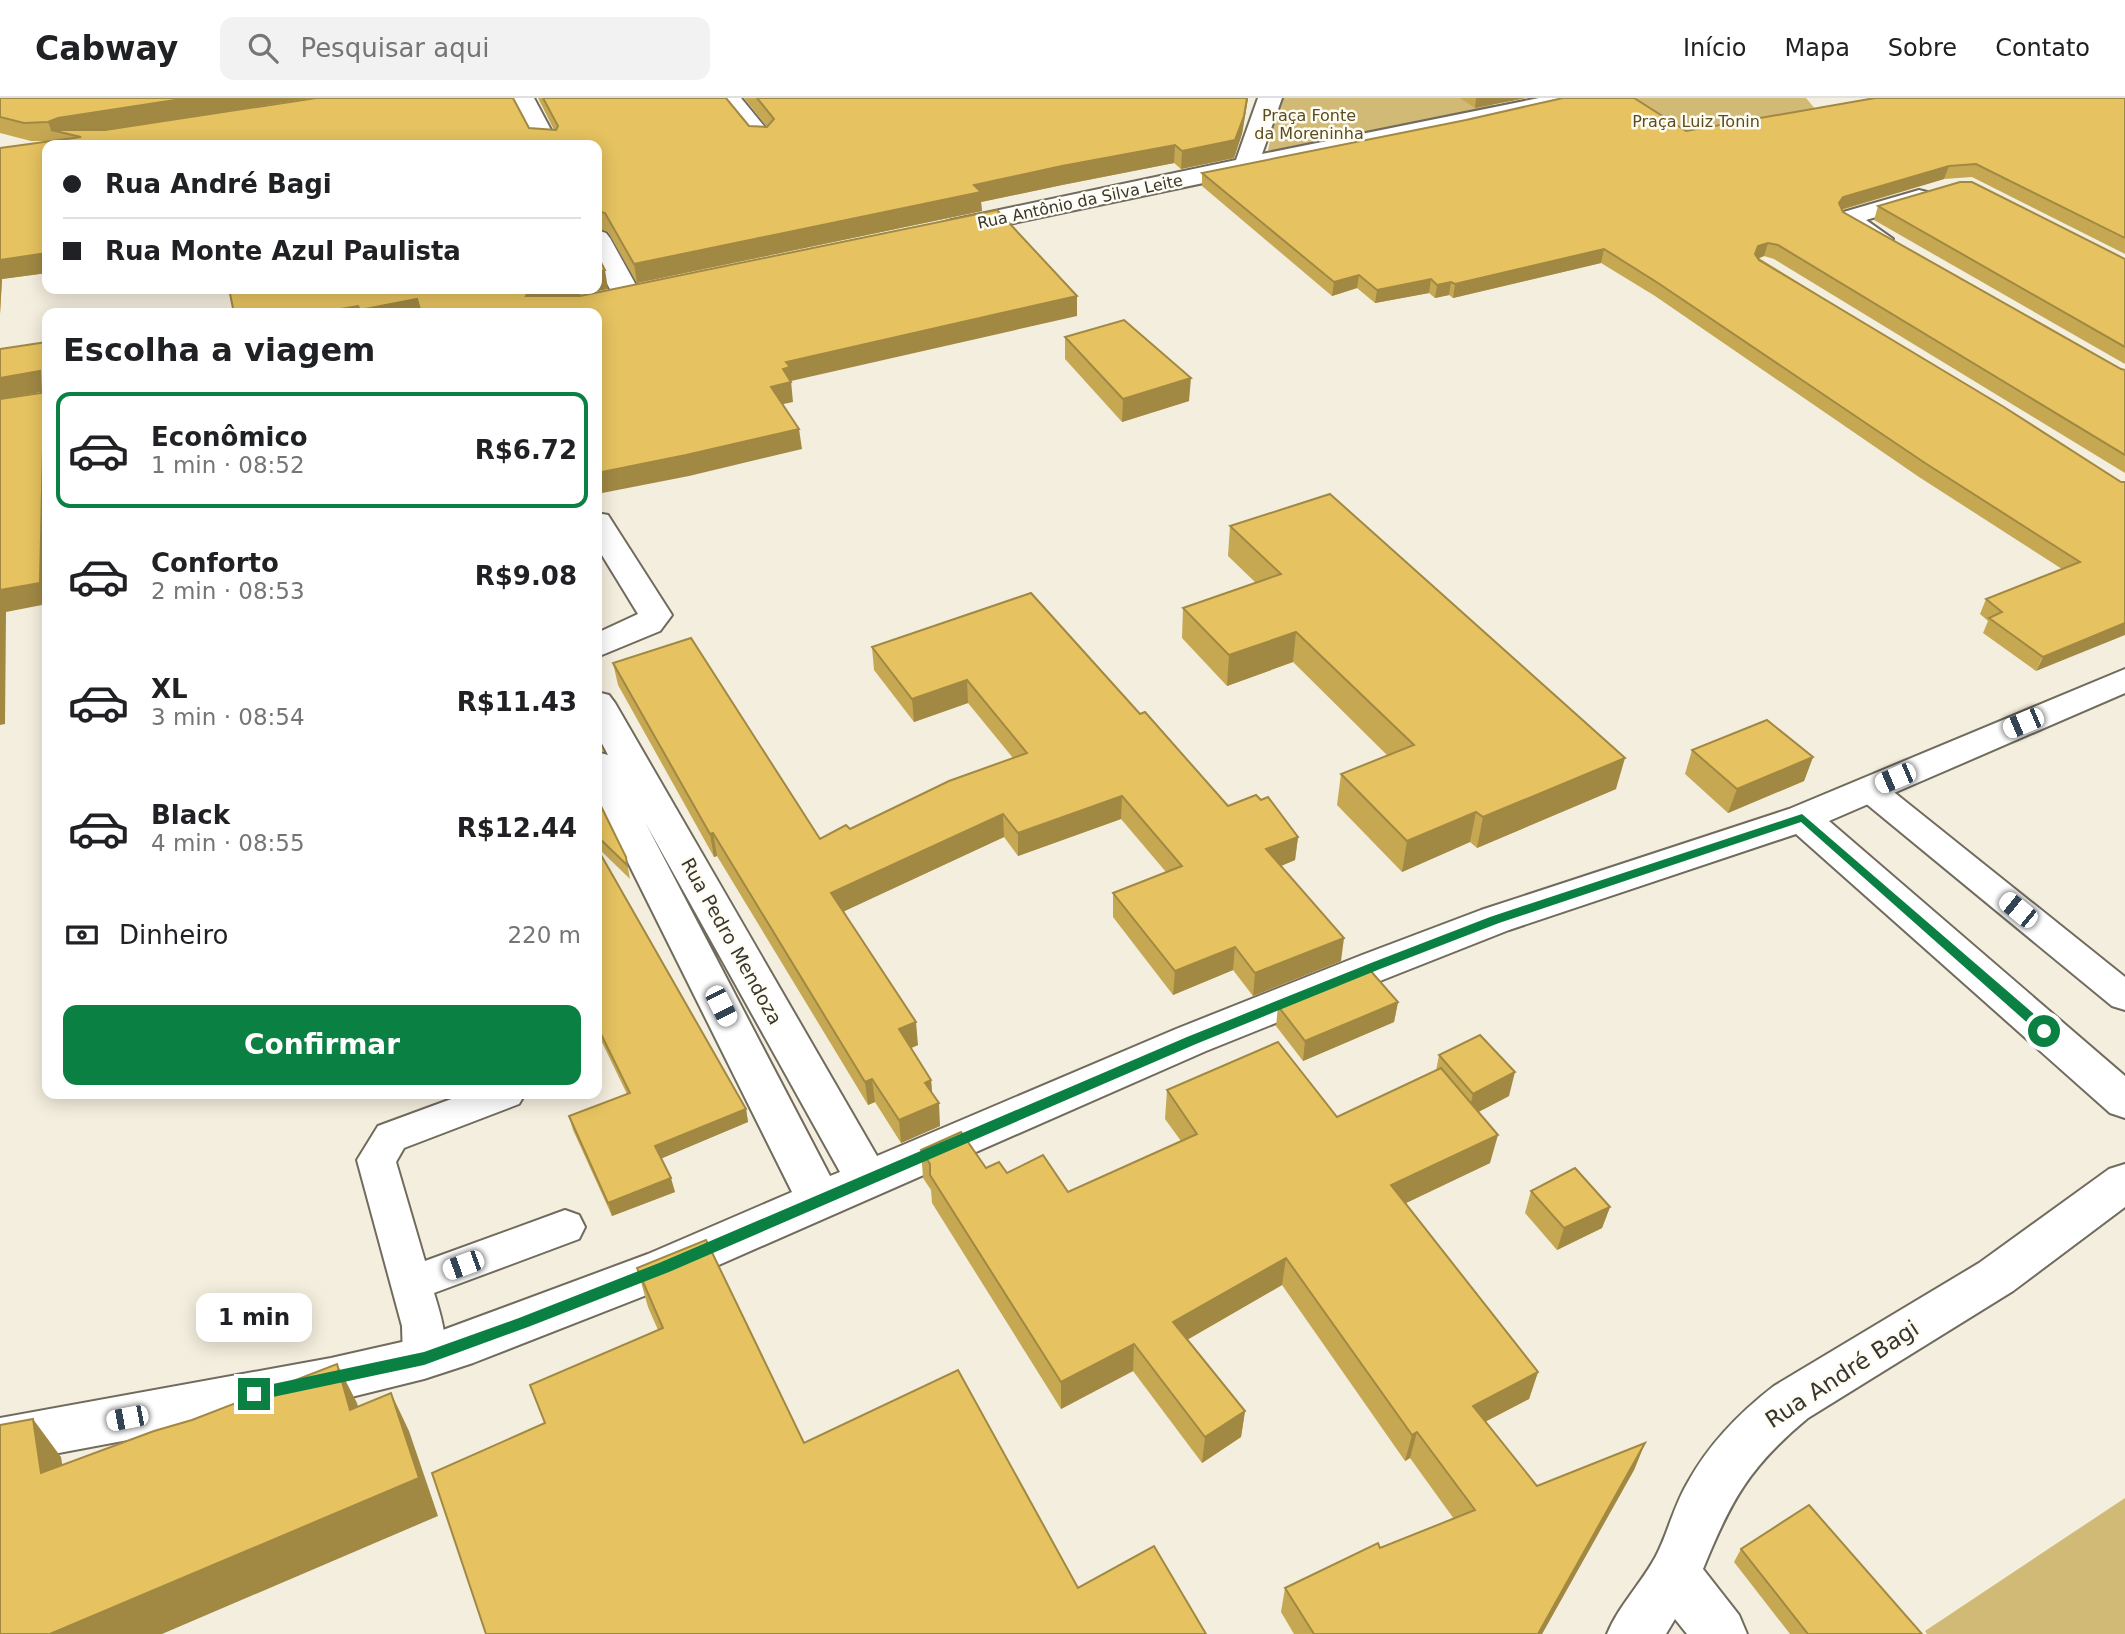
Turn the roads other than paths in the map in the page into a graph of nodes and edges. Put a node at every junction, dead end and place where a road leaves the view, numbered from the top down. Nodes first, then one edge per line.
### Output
1 (522, 98) edge
2 (729, 98) edge
3 (1270, 98) edge
4 (1489, 98) edge
5 (1574, 98) edge
6 (1526, 108) junction
7 (761, 137) edge
8 (544, 140) edge
9 (1246, 166) junction
10 (1941, 191) edge
11 (924, 234) edge
12 (1897, 248) edge
13 (602, 254) edge
14 (655, 290) edge
15 (602, 530) edge
16 (602, 644) edge
17 (2125, 680) edge
18 (602, 712) edge
19 (602, 774) edge
20 (1870, 789) junction
21 (1802, 818) junction
22 (2125, 997) edge
23 (493, 1099) edge
24 (2125, 1101) edge
25 (867, 1180) junction
26 (2125, 1182) edge
27 (820, 1202) junction
28 (565, 1227) dead end
29 (411, 1284) junction
30 (424, 1358) junction
31 (0, 1441) edge
32 (1674, 1575) junction
33 (1634, 1634) edge
34 (1720, 1634) edge

1 - 8 street
2 - 7 street
3 - 9 street
4 - 6 street
5 - 6 street, Rua Antônio da Silva Leite
6 - 9 street, Rua Antônio da Silva Leite
9 - 11 street, Rua Antônio da Silva Leite
10 - 12 lane
13 - 14 street
15 - 16 street
17 - 20 street
18 - 25 street, Rua Pedro Mendoza
19 - 27 street, Rua Pedro Mendoza
20 - 21 street
20 - 22 lane
21 - 24 street
21 - 25 street
23 - 29 lane
25 - 27 street
26 - 32 street, Rua André Bagi
27 - 30 street
28 - 29 lane
29 - 30 lane
30 - 31 street
32 - 33 street, Rua André Bagi
32 - 34 street

